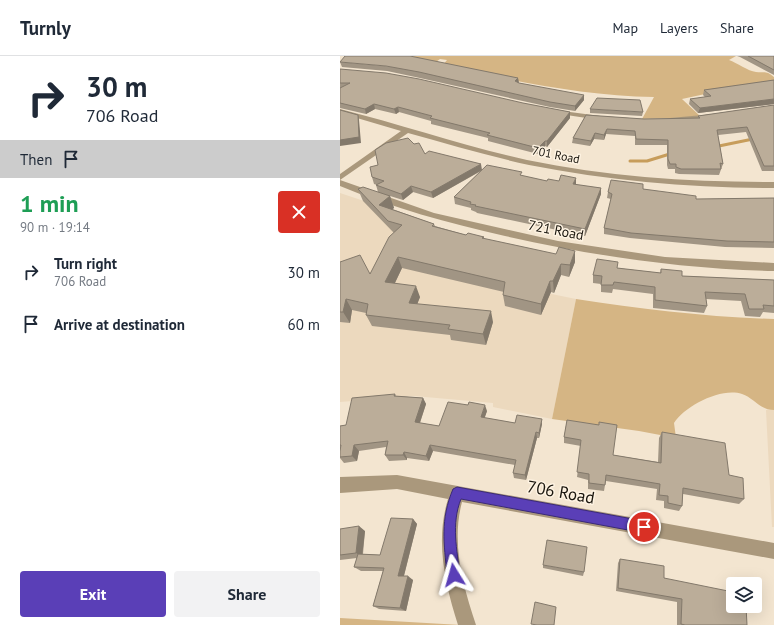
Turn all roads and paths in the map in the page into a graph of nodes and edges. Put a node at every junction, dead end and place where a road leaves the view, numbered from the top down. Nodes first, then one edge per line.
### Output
1 (546, 110) edge
2 (340, 111) edge
3 (722, 115) edge
4 (608, 118) edge
5 (664, 120) edge
6 (407, 130) junction
7 (340, 178) edge
8 (340, 182) edge
9 (774, 185) edge
10 (774, 267) edge
11 (340, 485) edge
12 (457, 493) junction
13 (774, 551) edge
14 (467, 625) edge

1 - 4 street
2 - 6 street, 701 Road
3 - 5 street
6 - 7 street
6 - 9 street, 701 Road
8 - 10 street, 721 Road
11 - 12 street, 706 Road
12 - 13 street, 706 Road
12 - 14 street

